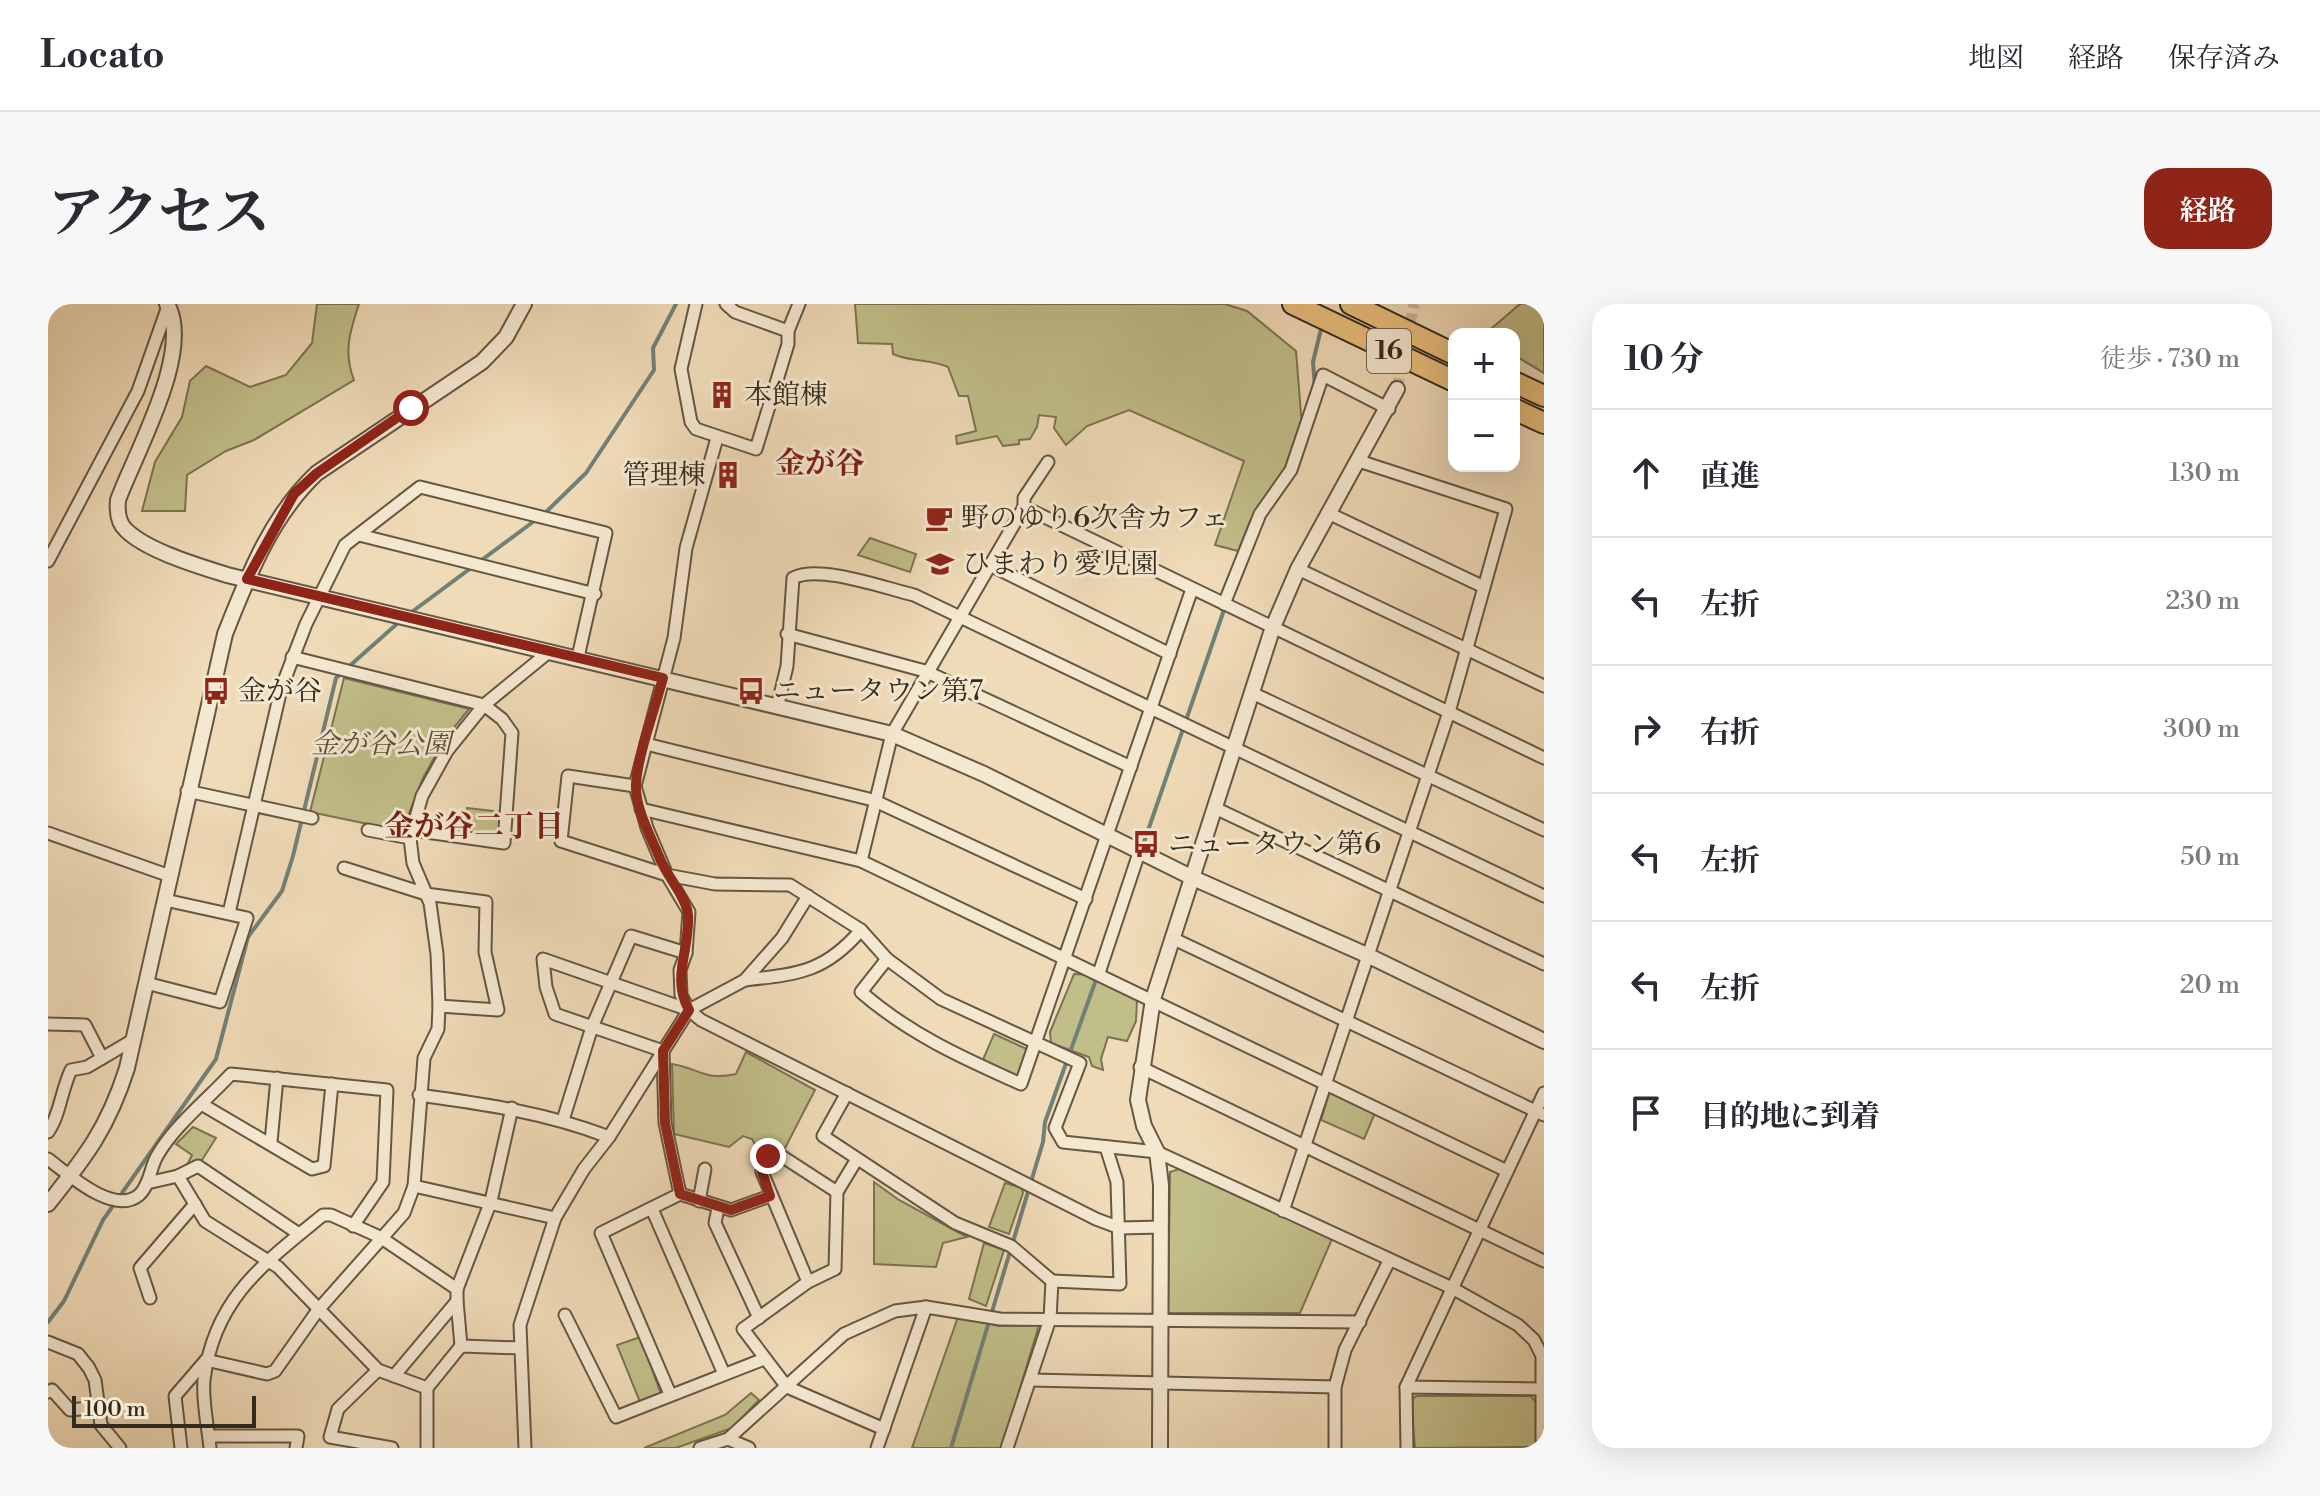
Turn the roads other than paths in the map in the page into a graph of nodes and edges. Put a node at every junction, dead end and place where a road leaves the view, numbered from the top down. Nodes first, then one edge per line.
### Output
1 (524, 304) edge
2 (696, 304) edge
3 (726, 304) edge
4 (799, 304) edge
5 (1286, 304) edge
6 (1293, 304) edge
7 (1351, 304) edge
8 (170, 306) edge
9 (1324, 320) junction
10 (788, 331) junction
11 (1448, 351) edge
12 (1448, 378) edge
13 (1520, 385) edge
14 (1397, 389) tunnel mouth
15 (1544, 396) edge
16 (1389, 409) junction
17 (1520, 412) edge
18 (1544, 423) edge
19 (717, 438) junction
20 (1359, 461) junction
21 (1048, 462) dead end
22 (1024, 507) junction
23 (1328, 513) junction
24 (359, 535) junction
25 (48, 561) edge
26 (990, 565) junction
27 (1298, 569) junction
28 (247, 579) junction
29 (1484, 587) junction
30 (1192, 589) junction
31 (595, 594) junction
32 (318, 597) junction
33 (1224, 604) junction
34 (957, 616) junction
35 (1273, 627) junction
36 (787, 634) junction
37 (1467, 649) junction
38 (550, 651) junction
39 (1170, 654) junction
40 (292, 657) junction
41 (578, 657) junction
42 (925, 671) junction
43 (663, 678) junction
44 (1544, 686) edge
45 (1252, 693) junction
46 (778, 704) junction
47 (484, 705) junction
48 (1151, 709) junction
49 (1449, 712) junction
50 (892, 734) junction
51 (646, 744) junction
52 (1235, 749) junction
53 (1544, 758) edge
54 (1131, 767) junction
55 (1428, 776) junction
56 (635, 786) junction
57 (187, 791) junction
58 (873, 800) junction
59 (254, 805) junction
60 (1215, 808) junction
61 (641, 809) junction
62 (312, 818) dead end
63 (368, 830) dead end
64 (1544, 830) edge
65 (48, 833) edge
66 (1109, 833) junction
67 (1410, 833) junction
68 (411, 834) junction
69 (1140, 850) junction
70 (861, 861) junction
71 (344, 868) dead end
72 (667, 875) junction
73 (170, 876) junction
74 (1193, 878) junction
75 (804, 889) junction
76 (1390, 891) junction
77 (426, 894) junction
78 (1544, 896) edge
79 (1086, 899) junction
80 (165, 900) junction
81 (229, 913) junction
82 (861, 930) junction
83 (1174, 939) junction
84 (686, 953) junction
85 (1369, 956) junction
86 (1067, 957) junction
87 (887, 959) junction
88 (1544, 964) edge
89 (1099, 973) junction
90 (611, 980) junction
91 (745, 980) junction
92 (146, 983) junction
93 (1153, 999) junction
94 (439, 1006) junction
95 (689, 1010) junction
96 (1347, 1022) junction
97 (48, 1024) edge
98 (592, 1027) junction
99 (133, 1040) junction
100 (1544, 1041) edge
101 (1036, 1045) junction
102 (663, 1051) junction
103 (102, 1058) junction
104 (1140, 1067) junction
105 (277, 1078) junction
106 (332, 1084) junction
107 (1326, 1084) junction
108 (847, 1093) junction
109 (1544, 1093) edge
110 (419, 1095) junction
111 (53, 1097) edge
112 (203, 1105) junction
113 (512, 1108) junction
114 (1540, 1113) edge
115 (563, 1120) junction
116 (48, 1132) edge
117 (609, 1137) junction
118 (271, 1142) junction
119 (1305, 1145) junction
120 (1106, 1147) junction
121 (1157, 1152) junction
122 (48, 1159) edge
123 (857, 1159) junction
124 (705, 1169) dead end
125 (1507, 1171) junction
126 (70, 1176) junction
127 (178, 1176) junction
128 (147, 1183) junction
129 (414, 1186) junction
130 (837, 1192) junction
131 (680, 1194) junction
132 (770, 1196) junction
133 (491, 1201) junction
134 (699, 1201) junction
135 (48, 1204) edge
136 (195, 1204) junction
137 (718, 1208) junction
138 (652, 1209) junction
139 (1283, 1211) junction
140 (555, 1218) junction
141 (353, 1226) junction
142 (1161, 1227) junction
143 (1120, 1228) junction
144 (1479, 1229) junction
145 (299, 1234) junction
146 (380, 1237) junction
147 (1543, 1258) edge
148 (267, 1261) junction
149 (1389, 1261) junction
150 (1052, 1281) junction
151 (808, 1282) junction
152 (1452, 1288) junction
153 (457, 1295) junction
154 (150, 1298) dead end
155 (926, 1307) junction
156 (318, 1310) junction
157 (565, 1315) dead end
158 (759, 1318) junction
159 (1050, 1319) junction
160 (1160, 1321) junction
161 (1360, 1322) junction
162 (48, 1342) edge
163 (461, 1346) junction
164 (520, 1348) junction
165 (764, 1359) junction
166 (206, 1360) junction
167 (378, 1370) junction
168 (724, 1374) junction
169 (394, 1376) junction
170 (1031, 1380) junction
171 (1159, 1384) junction
172 (787, 1387) junction
173 (1335, 1387) junction
174 (1406, 1387) junction
175 (427, 1388) junction
176 (1541, 1389) junction
177 (48, 1392) edge
178 (670, 1394) junction
179 (100, 1407) junction
180 (884, 1429) junction
181 (728, 1439) junction
182 (209, 1442) edge
183 (352, 1445) edge
184 (120, 1448) edge
185 (181, 1448) edge
186 (296, 1448) edge
187 (392, 1448) edge
188 (427, 1448) edge
189 (525, 1448) edge
190 (700, 1448) edge
191 (749, 1448) edge
192 (877, 1448) edge
193 (1007, 1448) edge
194 (1160, 1448) edge
195 (1335, 1448) edge
196 (1407, 1448) edge
197 (1542, 1448) edge

1 - 28 street
2 - 19 street
3 - 10 street
4 - 10 street
5 - 9 highway
6 - 9 highway, 16
7 - 11 highway, 16
8 - 25 street
8 - 28 street
9 - 12 highway, 16
10 - 19 street
13 - 15 highway
14 - 16 street
16 - 20 street
16 - 33 street
17 - 18 highway
19 - 43 street
20 - 23 street
20 - 29 street
21 - 22 street
22 - 26 street
22 - 30 street
23 - 27 street
23 - 29 street
24 - 31 street
24 - 31 street
24 - 32 street
26 - 34 street
26 - 39 street
27 - 35 street
27 - 37 street
28 - 32 street
28 - 57 street
29 - 37 street
30 - 33 street
30 - 39 street
31 - 41 street
32 - 38 street
32 - 40 street
33 - 35 street
34 - 36 street
34 - 42 street
34 - 48 street
35 - 45 street
35 - 49 street
36 - 42 street
36 - 46 street
37 - 44 street
37 - 49 street
38 - 41 street
38 - 47 street
39 - 48 street
40 - 47 street
40 - 59 street
41 - 43 street
42 - 50 street
42 - 54 street
43 - 46 street
43 - 51 street
45 - 52 street
45 - 55 street
46 - 50 street
47 - 68 street
47 - 68 street
48 - 52 street
48 - 54 street
49 - 53 street
49 - 55 street
50 - 58 street
50 - 66 street
51 - 56 street
51 - 58 street
52 - 60 street
52 - 67 street
54 - 66 street
55 - 64 street
55 - 67 street
56 - 61 street
56 - 72 street
57 - 59 street
57 - 73 street
58 - 70 street
58 - 79 street
59 - 62 street
59 - 81 street
60 - 74 street
60 - 76 street
61 - 70 street
61 - 72 street
63 - 68 street
65 - 73 street
66 - 69 street
66 - 79 street
67 - 76 street
67 - 78 street
68 - 77 street
69 - 74 street
69 - 89 street
70 - 86 street
71 - 77 street
72 - 75 street
72 - 84 street
73 - 80 street
74 - 83 street
74 - 85 street
75 - 82 street
75 - 91 street
76 - 85 street
76 - 88 street
77 - 94 street
77 - 94 street
79 - 86 street
80 - 81 street
80 - 92 street
81 - 92 street
82 - 87 street
82 - 91 street
83 - 93 street
83 - 96 street
84 - 90 street
84 - 95 street
85 - 96 street
85 - 100 street
86 - 89 street
86 - 101 street
87 - 101 street
87 - 101 street
89 - 93 street
90 - 95 street
90 - 98 street
90 - 98 street
91 - 95 street
92 - 99 street
93 - 104 street
93 - 107 street
94 - 110 street
95 - 102 street
95 - 108 street
96 - 107 street
96 - 114 street
97 - 103 street
98 - 102 street
98 - 115 street
99 - 103 street
99 - 126 street
101 - 120 street
102 - 117 street
102 - 131 street
103 - 111 street
104 - 119 street
104 - 121 street
105 - 106 street
105 - 112 street
105 - 118 street
106 - 118 street
106 - 141 street
107 - 119 street
107 - 125 street
108 - 123 street
108 - 143 street
109 - 114 street
110 - 113 street
110 - 129 street
111 - 116 street
112 - 118 street
112 - 128 street
113 - 115 street
113 - 133 street
114 - 125 street
115 - 117 street
117 - 140 street
119 - 139 street
119 - 144 street
120 - 121 street
120 - 143 street
121 - 139 street
121 - 142 street
122 - 126 street
123 - 130 street
123 - 150 street
124 - 134 street
125 - 144 street
126 - 128 street
126 - 135 street
127 - 128 street
127 - 136 street
127 - 145 street
129 - 133 street
129 - 146 street
130 - 132 street
130 - 151 street
131 - 134 street
131 - 138 street
132 - 137 street
132 - 151 street
133 - 140 street
133 - 153 street
134 - 137 street
136 - 148 street
136 - 154 street
137 - 158 street
138 - 168 street
138 - 178 street
139 - 149 street
140 - 164 street
141 - 145 street
141 - 146 street
142 - 143 street
142 - 160 street
143 - 150 street
144 - 147 street
144 - 152 street
145 - 148 street
146 - 153 street
146 - 156 street
148 - 156 street
148 - 166 street
149 - 152 street
149 - 161 street
150 - 159 street
151 - 158 street
152 - 174 street
152 - 176 street
153 - 163 street
153 - 169 street
155 - 159 street
155 - 172 street
155 - 180 street
156 - 166 street
156 - 167 street
157 - 178 street
158 - 165 street
159 - 160 street
159 - 170 street
160 - 161 street
160 - 171 street
161 - 173 street
162 - 179 street
163 - 164 street
163 - 175 street
164 - 189 street
165 - 168 street
165 - 172 street
166 - 182 street
166 - 185 street
167 - 169 street
167 - 183 street
168 - 178 street
169 - 175 street
170 - 171 street
170 - 193 street
171 - 173 street
171 - 194 street
172 - 180 street
172 - 181 street
173 - 195 street
174 - 176 street
174 - 196 street
175 - 188 street
176 - 197 street
177 - 179 street
179 - 184 street
180 - 192 street
181 - 190 street
181 - 191 street
182 - 186 street
183 - 187 street

